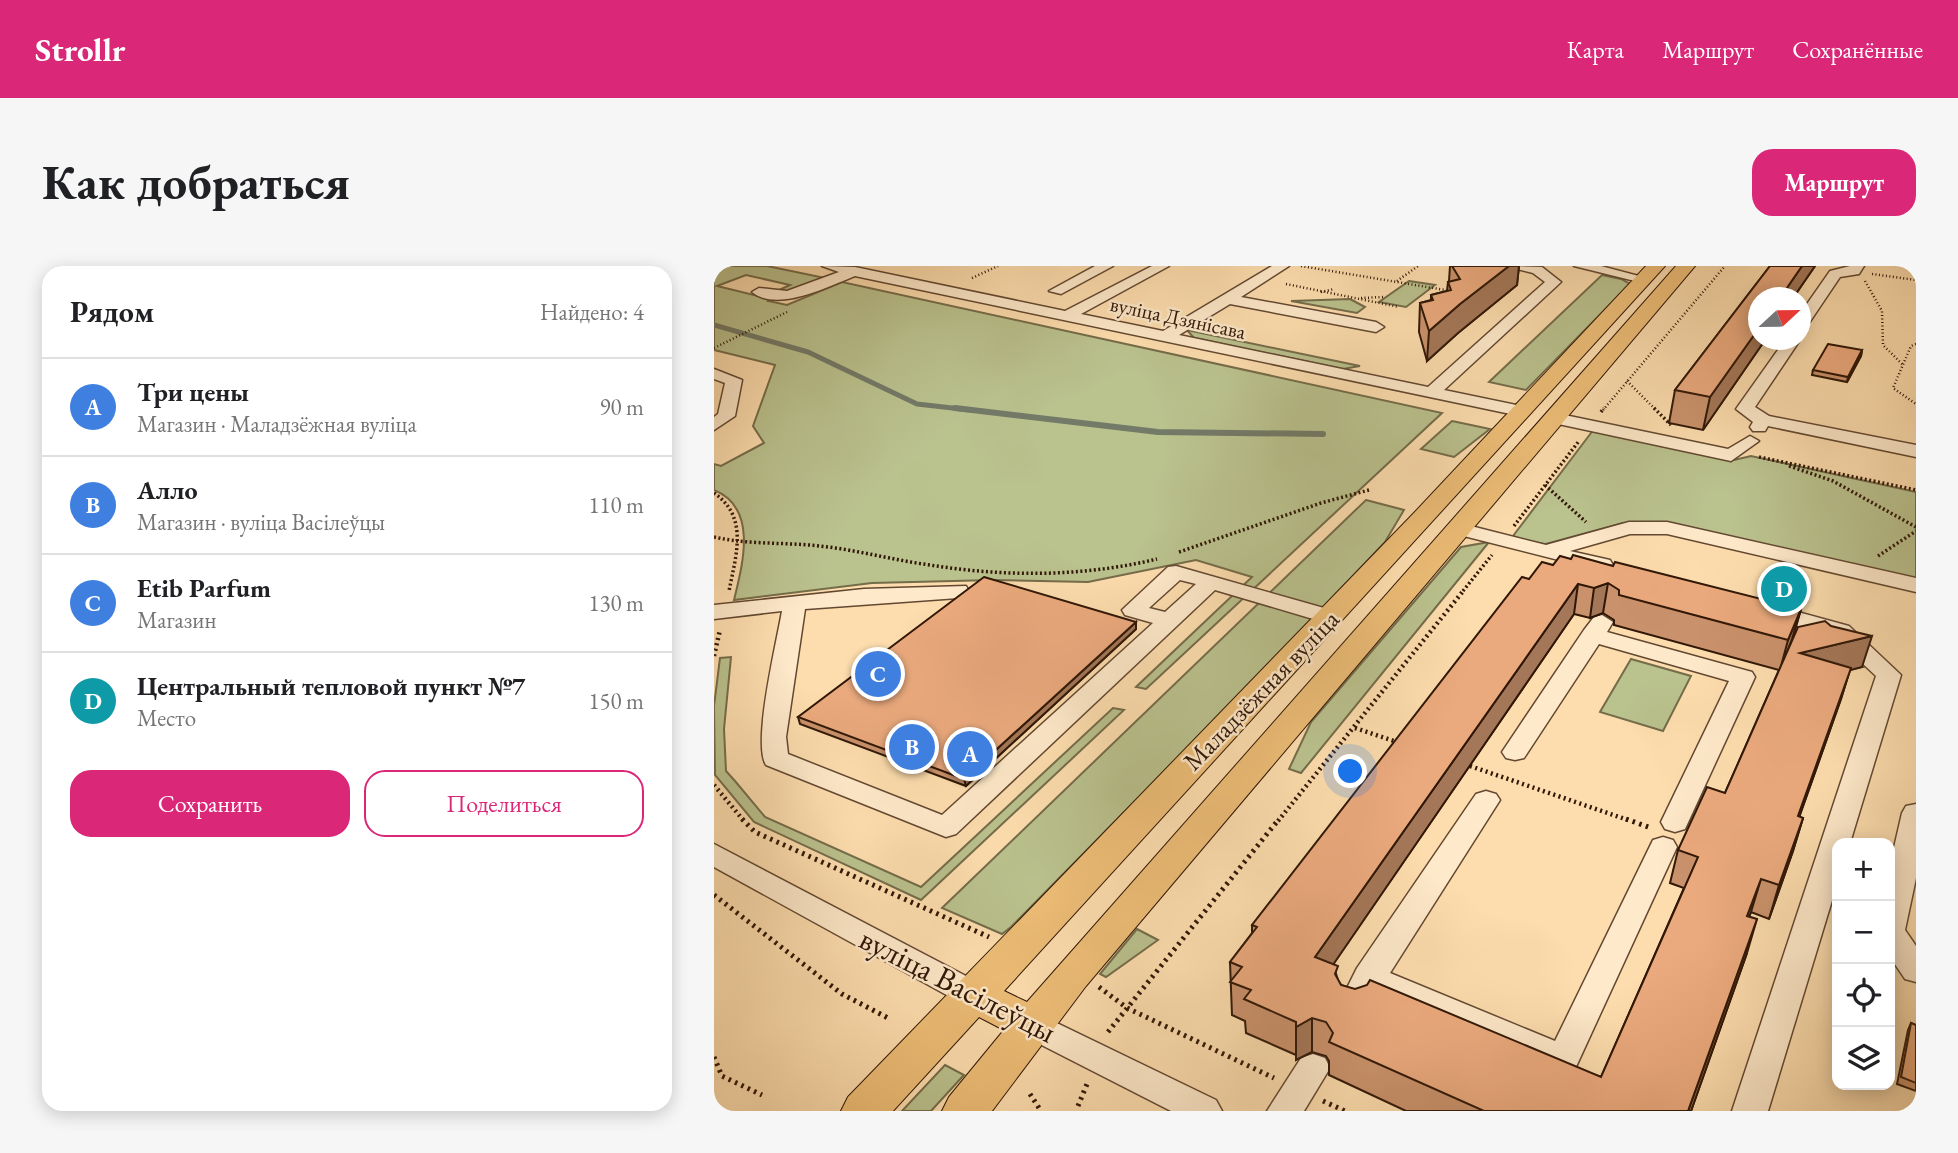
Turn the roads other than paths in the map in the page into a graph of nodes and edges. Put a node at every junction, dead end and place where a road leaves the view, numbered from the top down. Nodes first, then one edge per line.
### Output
1 (829, 266) edge
2 (1106, 266) edge
3 (1162, 266) edge
4 (1282, 266) edge
5 (1512, 266) edge
6 (1581, 266) edge
7 (1686, 266) edge
8 (1855, 268) edge
9 (861, 269) edge
10 (1649, 273) edge
11 (1056, 291) dead end
12 (759, 292) dead end
13 (1228, 299) junction
14 (1811, 311) edge
15 (1067, 316) junction
16 (1376, 327) dead end
17 (1165, 337) junction
18 (1784, 350) edge
19 (714, 374) edge
20 (1431, 393) junction
21 (1520, 411) junction
22 (1555, 418) junction
23 (714, 425) edge
24 (1757, 429) junction
25 (1916, 451) edge
26 (1422, 520) junction
27 (1459, 529) junction
28 (1546, 551) junction
29 (1632, 572) edge
30 (1211, 582) junction
31 (1916, 585) edge
32 (958, 591) dead end
33 (1736, 602) edge
34 (795, 603) junction
35 (719, 612) edge
36 (1330, 617) junction
37 (1169, 621) junction
38 (1515, 752) dead end
39 (1486, 800) dead end
40 (1916, 813) edge
41 (714, 853) edge
42 (1895, 908) edge
43 (1895, 938) edge
44 (1916, 970) edge
45 (1368, 977) junction
46 (974, 995) junction
47 (1353, 1007) edge
48 (1034, 1025) junction
49 (864, 1111) edge
50 (965, 1111) edge
51 (1204, 1111) edge
52 (1750, 1111) edge

1 - 9 street, вуліца Дзянісава
2 - 11 street
3 - 15 street
4 - 13 street
5 - 20 street
6 - 10 street
7 - 22 main road, Маладзёжная вуліца
8 - 14 street
9 - 12 street
9 - 15 street, вуліца Дзянісава
10 - 21 main road, Маладзёжная вуліца
13 - 16 street
13 - 17 street
15 - 17 street, вуліца Дзянісава
17 - 20 street, вуліца Дзянісава
18 - 24 street
19 - 23 street
20 - 21 street, вуліца Дзянісава
21 - 22 main road
21 - 26 main road, Маладзёжная вуліца
22 - 24 street
22 - 27 main road, Маладзёжная вуліца
24 - 25 street
26 - 27 main road
26 - 36 main road, Маладзёжная вуліца
27 - 28 street
27 - 48 main road, Маладзёжная вуліца
28 - 29 street
28 - 31 street
30 - 36 street
30 - 37 street
30 - 37 street
32 - 34 street
33 - 52 street
34 - 35 street
34 - 37 street
36 - 46 main road, Маладзёжная вуліца
38 - 45 street
39 - 45 street
40 - 42 street
41 - 46 street, вуліца Васілеўцы
43 - 44 street
45 - 47 street
46 - 48 main road, вуліца Васілеўцы
46 - 49 main road, Маладзёжная вуліца
48 - 50 main road, Маладзёжная вуліца
48 - 51 street, вуліца Васілеўцы

